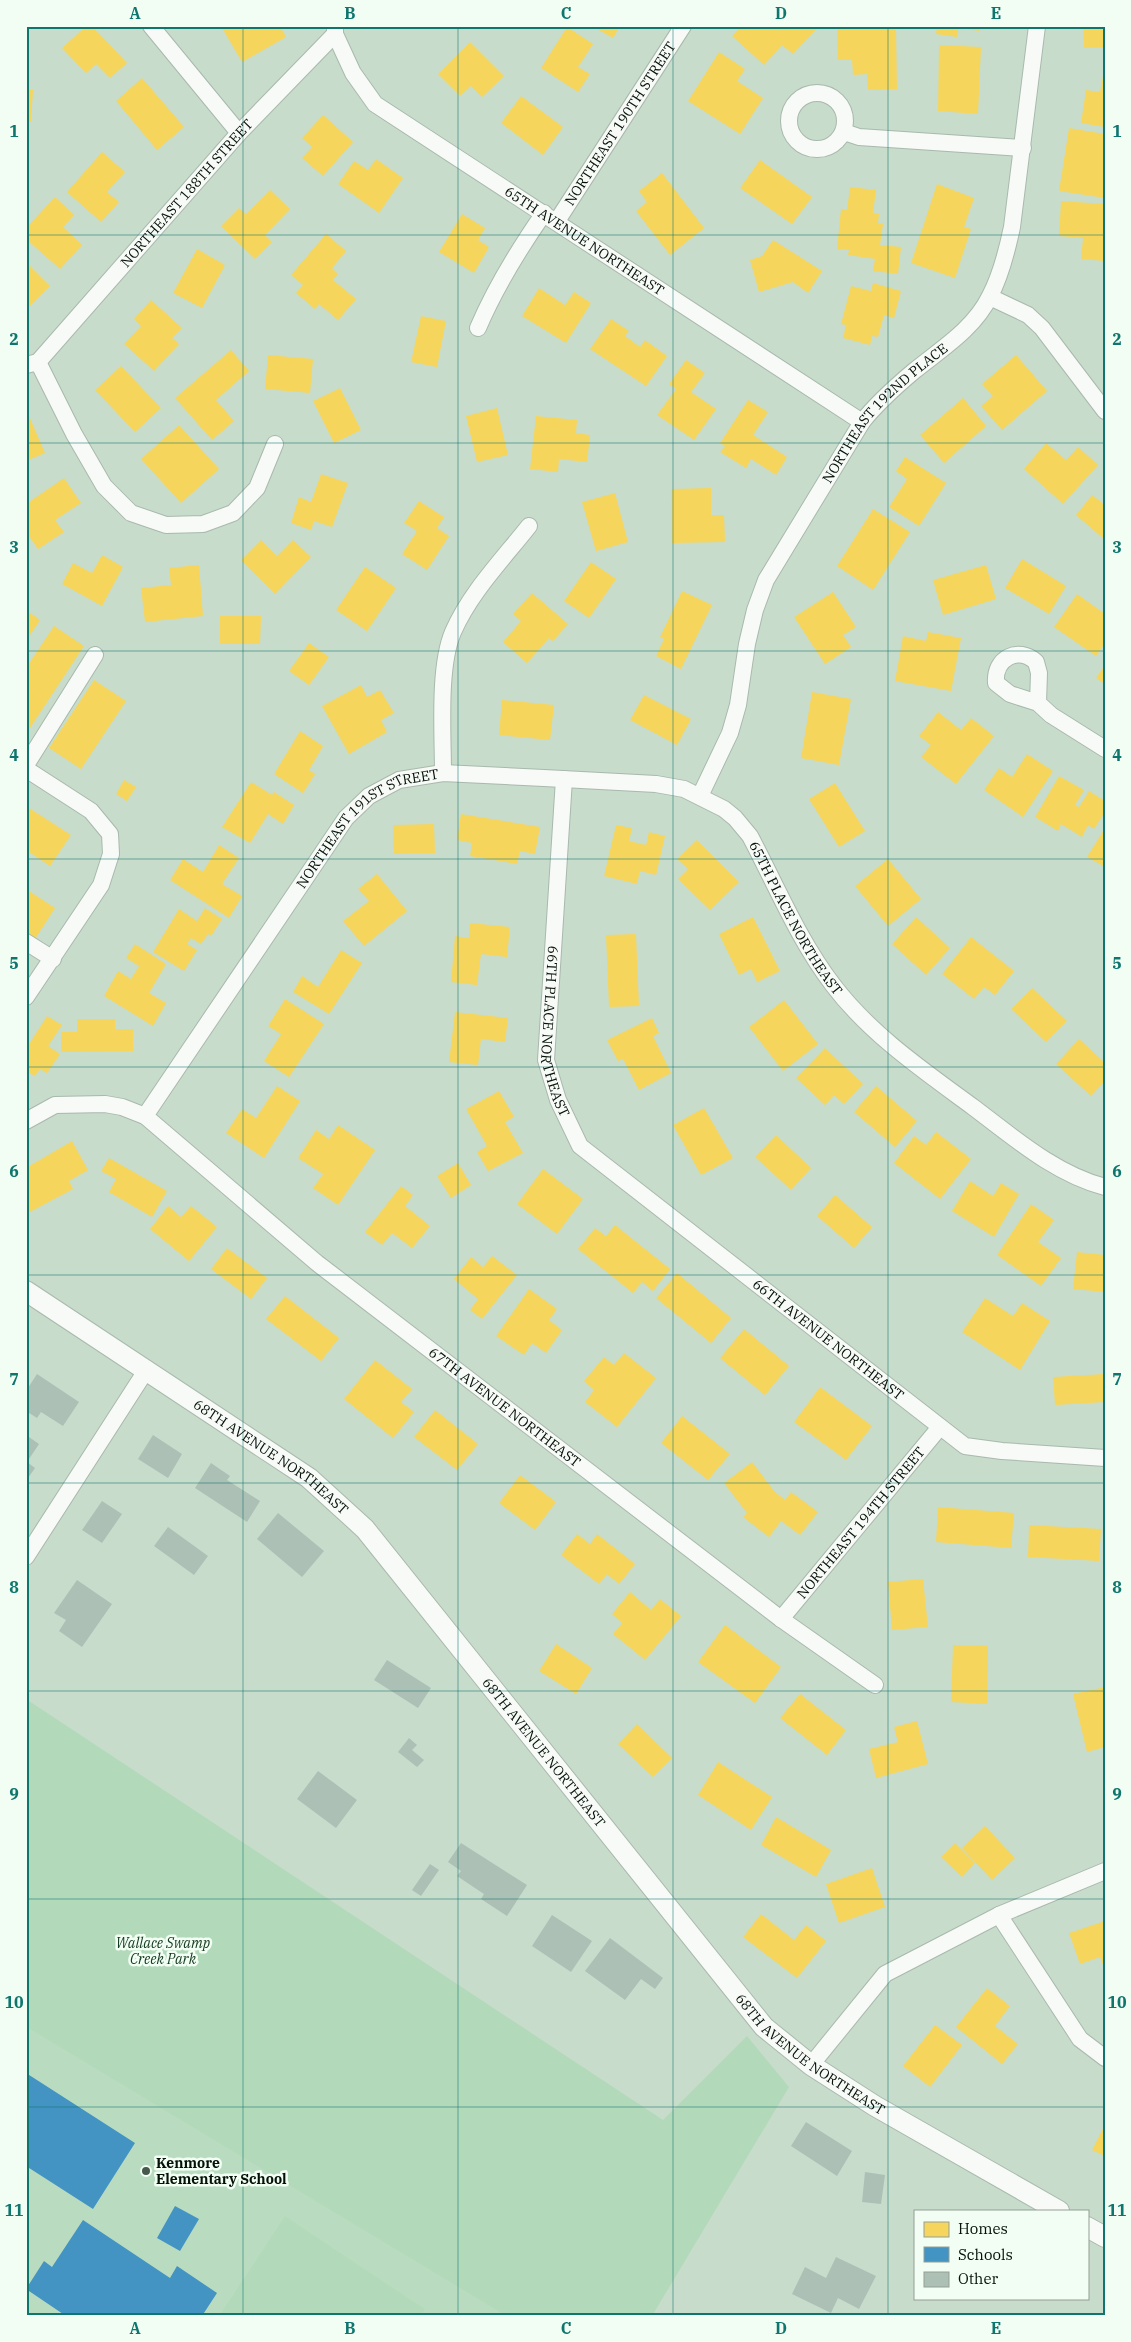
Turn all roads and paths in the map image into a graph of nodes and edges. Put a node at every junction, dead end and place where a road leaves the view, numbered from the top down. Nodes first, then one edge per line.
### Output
1 (152, 26) edge
2 (682, 26) edge
3 (1037, 26) edge
4 (335, 30) edge
5 (844, 132) dead end
6 (239, 134) junction
7 (1022, 148) junction
8 (551, 217) junction
9 (990, 297) junction
10 (478, 328) dead end
11 (32, 364) edge
12 (1105, 412) edge
13 (862, 422) junction
14 (275, 444) dead end
15 (529, 526) dead end
16 (95, 655) dead end
17 (1038, 703) dead end
18 (1105, 749) edge
19 (26, 764) edge
20 (26, 769) edge
21 (443, 773) junction
22 (564, 779) junction
23 (700, 796) junction
24 (26, 942) edge
25 (53, 959) junction
26 (26, 997) edge
27 (145, 1116) junction
28 (26, 1121) edge
29 (580, 1146) joint
30 (1105, 1187) edge
31 (26, 1291) edge
32 (147, 1369) junction
33 (940, 1427) junction
34 (1105, 1458) edge
35 (26, 1557) edge
36 (781, 1620) junction
37 (875, 1685) dead end
38 (1105, 1871) edge
39 (998, 1915) junction
40 (1105, 2058) edge
41 (811, 2065) junction
42 (1057, 2210) edge
43 (1088, 2228) edge
44 (1105, 2236) edge

1 - 6 street
2 - 8 street, NORTHEAST 190TH STREET
3 - 7 street, NORTHEAST 192ND PLACE
4 - 6 street, NORTHEAST 188TH STREET
4 - 8 street, 65TH AVENUE NORTHEAST
5 - 7 street
6 - 11 street, NORTHEAST 188TH STREET
7 - 9 street, NORTHEAST 192ND PLACE
8 - 10 street, NORTHEAST 190TH STREET
8 - 13 street, 65TH AVENUE NORTHEAST
9 - 12 street
9 - 13 street, NORTHEAST 192ND PLACE
11 - 14 street
13 - 23 street, NORTHEAST 192ND PLACE
15 - 21 street, NORTHEAST 191ST STREET
16 - 19 street
17 - 18 street
20 - 25 street
21 - 22 street, 65TH PLACE NORTHEAST
21 - 27 street, NORTHEAST 191ST STREET
22 - 23 street, 65TH PLACE NORTHEAST
22 - 29 street, 66TH PLACE NORTHEAST
23 - 30 street, 65TH PLACE NORTHEAST
24 - 25 street
25 - 26 street
27 - 28 street
27 - 36 street, 67TH AVENUE NORTHEAST
29 - 33 street, 66TH AVENUE NORTHEAST
31 - 32 street, 68TH AVENUE NORTHEAST
32 - 35 street
32 - 41 street, 68TH AVENUE NORTHEAST
33 - 34 street, 66TH AVENUE NORTHEAST
33 - 36 street, NORTHEAST 194TH STREET
36 - 37 street, 67TH AVENUE NORTHEAST
38 - 39 street
39 - 40 street
39 - 41 street
41 - 42 street, 68TH AVENUE NORTHEAST
43 - 44 street

